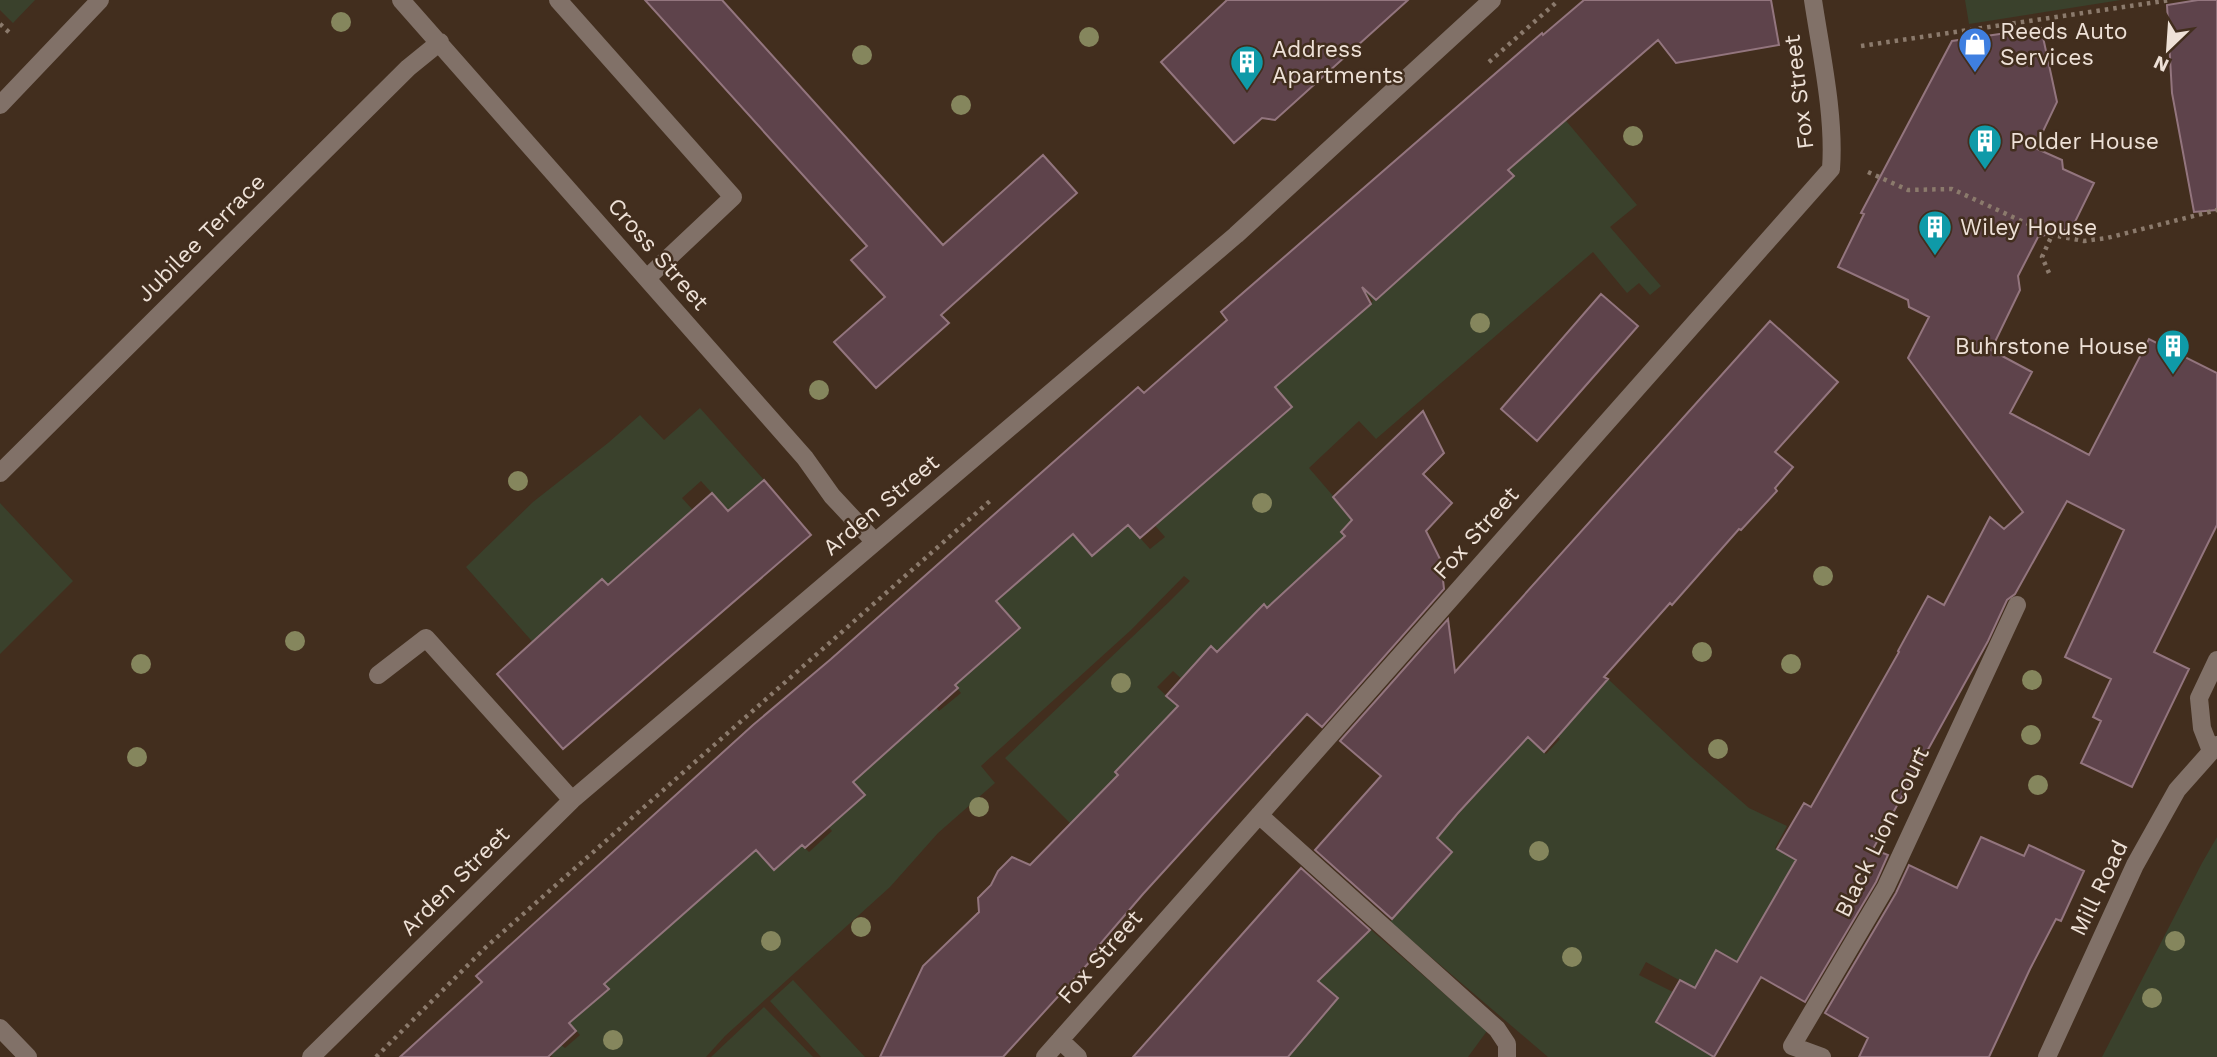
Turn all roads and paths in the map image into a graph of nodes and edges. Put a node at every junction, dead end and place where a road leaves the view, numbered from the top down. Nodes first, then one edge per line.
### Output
1 (100, 0) edge
2 (401, 0) edge
3 (558, 0) edge
4 (1492, 0) edge
5 (1559, 0) edge
6 (1812, 0) edge
7 (2171, 0) edge
8 (2142, 2) edge
9 (440, 42) junction
10 (1857, 46) dead end
11 (1486, 64) dead end
12 (0, 105) edge
13 (1871, 173) dead end
14 (2217, 210) edge
15 (2052, 234) junction
16 (2049, 273) dead end
17 (647, 278) junction
18 (0, 473) edge
19 (996, 495) dead end
20 (875, 542) junction
21 (2017, 605) dead end
22 (2217, 660) edge
23 (378, 675) dead end
24 (2214, 748) edge
25 (572, 800) junction
26 (1259, 815) junction
27 (0, 1028) edge
28 (1060, 1040) junction
29 (28, 1057) edge
30 (311, 1057) edge
31 (376, 1057) edge
32 (1045, 1057) edge
33 (1078, 1057) edge
34 (1507, 1057) edge
35 (1822, 1057) edge
36 (2048, 1057) edge

1 - 12 street
2 - 9 street, Cross Street
3 - 17 street
4 - 20 street, Arden Street
5 - 11 path
6 - 26 street, Fox Street
7 - 8 path
8 - 10 path
9 - 17 street, Cross Street
9 - 18 street, Jubilee Terrace
13 - 15 path
14 - 15 path
15 - 16 path
17 - 20 street, Cross Street
19 - 31 path
20 - 25 street, Arden Street
21 - 35 street, Black Lion Court
22 - 24 street, Mill Road
23 - 25 street
24 - 36 street, Mill Road
25 - 30 street, Arden Street
26 - 28 street, Fox Street
26 - 34 street
27 - 29 street
28 - 32 street, Fox Street
28 - 33 street

